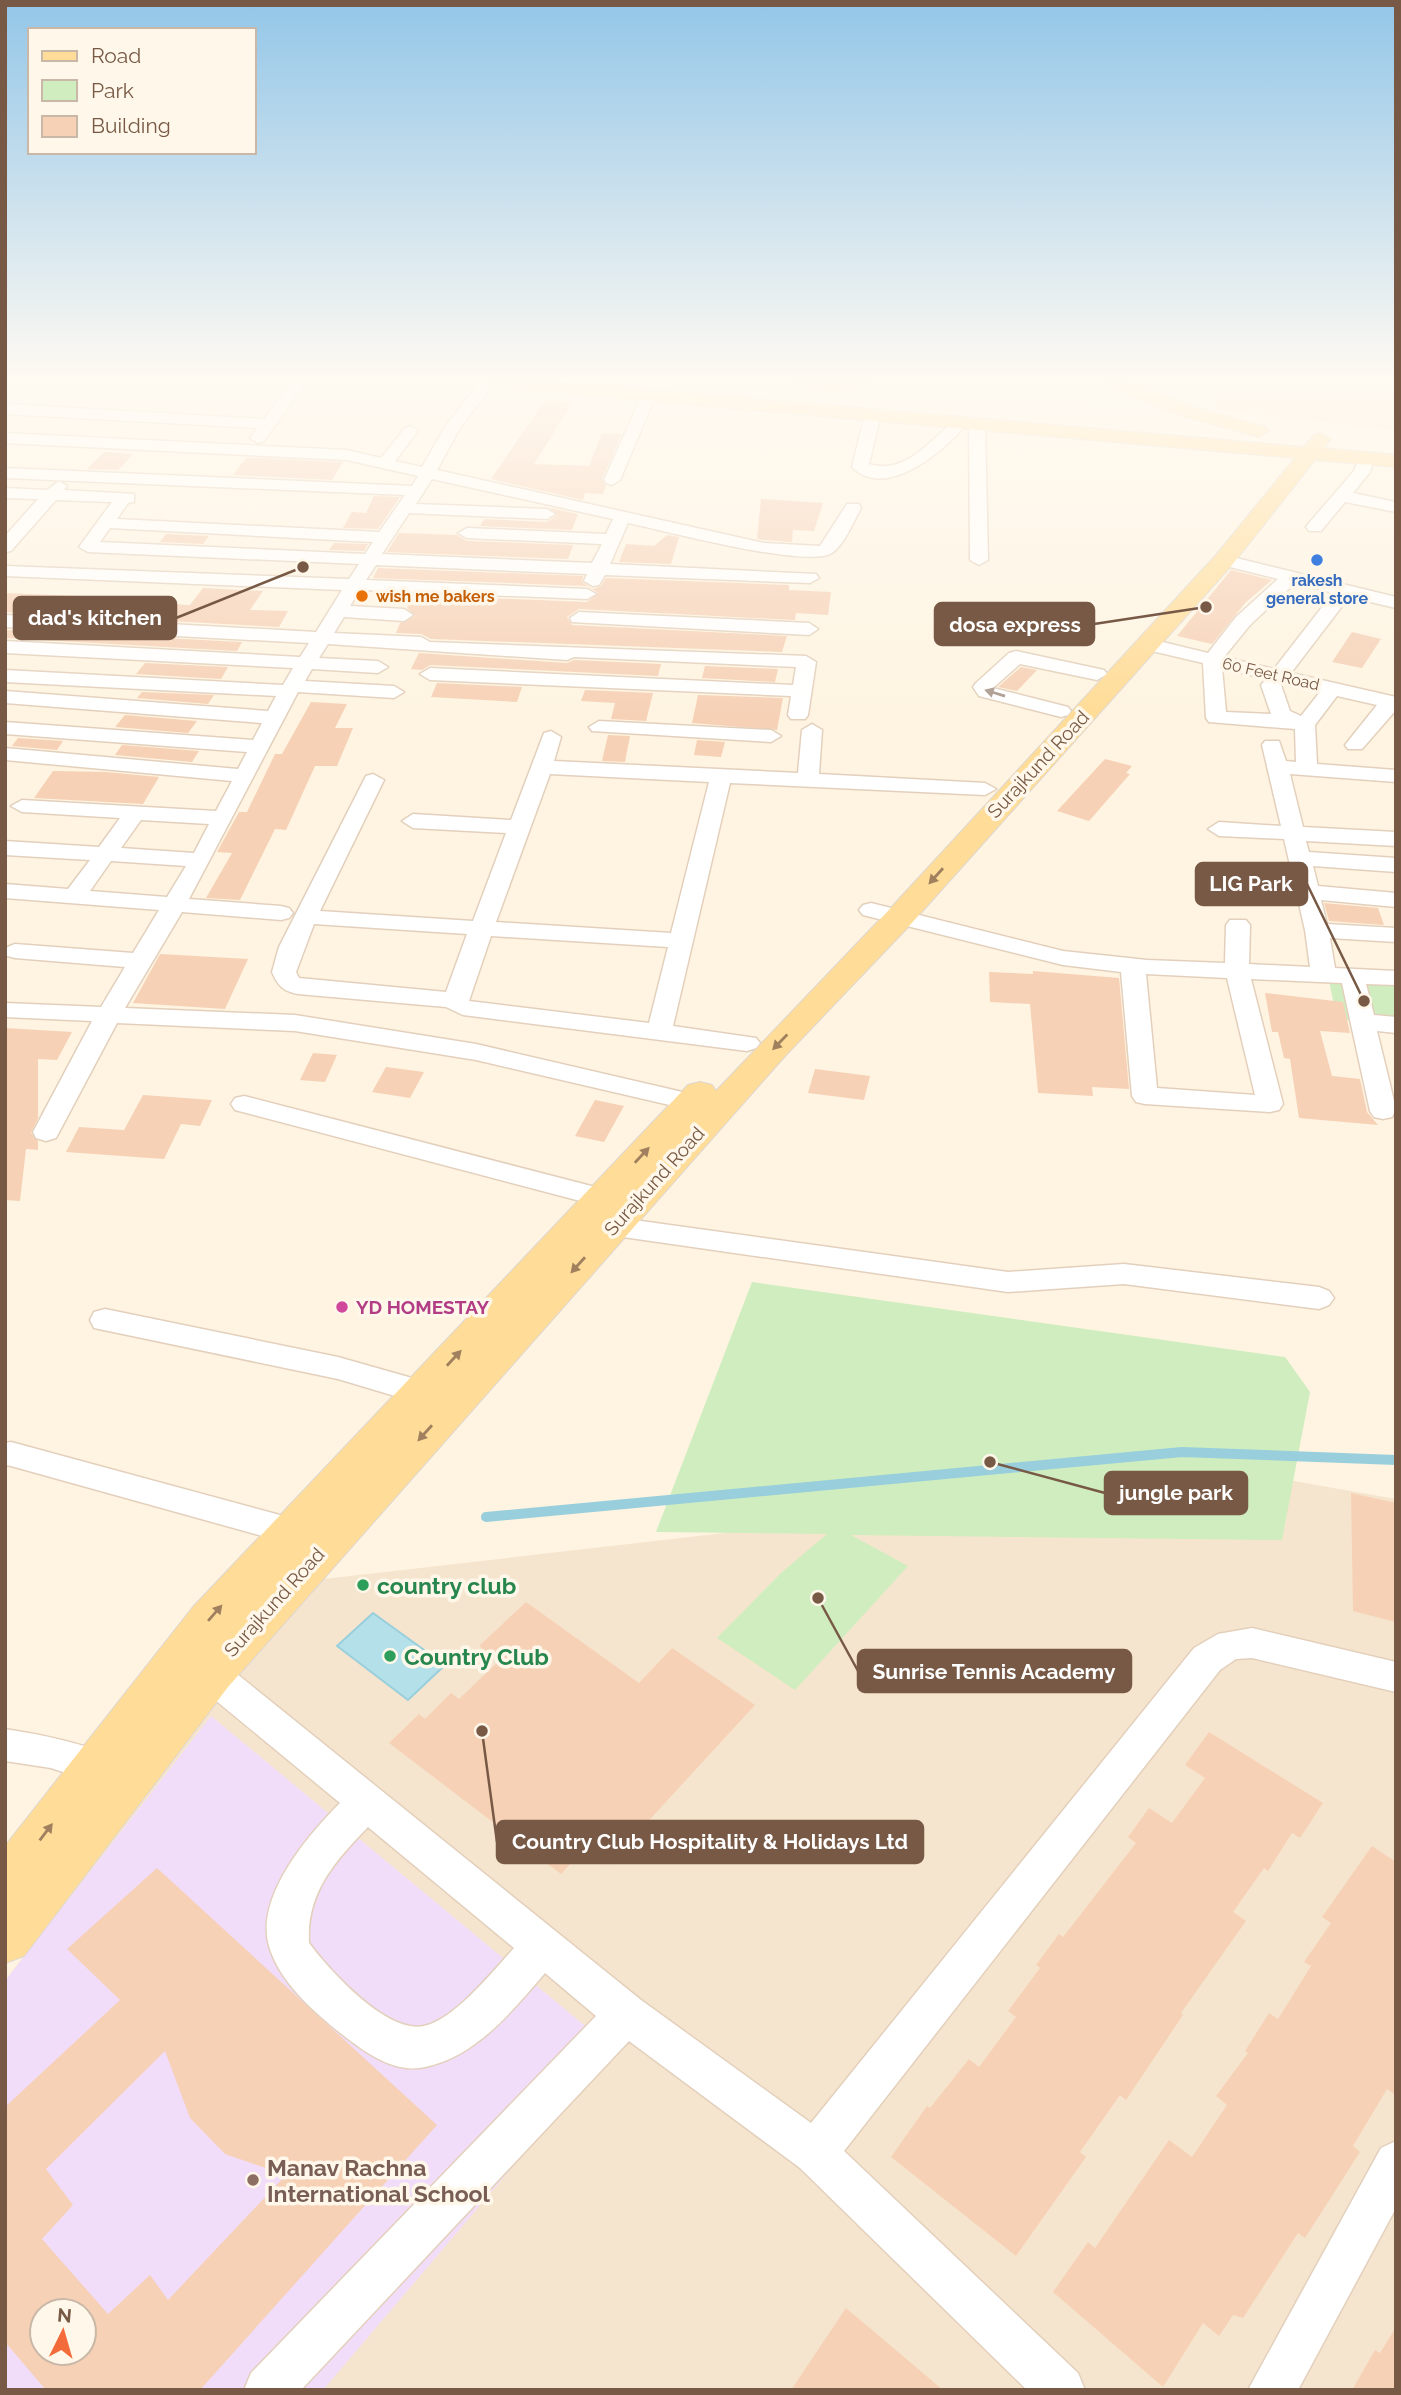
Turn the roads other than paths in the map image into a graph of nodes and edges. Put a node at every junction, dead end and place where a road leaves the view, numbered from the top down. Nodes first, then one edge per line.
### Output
1 (5, 493) edge
2 (54, 493) edge
3 (415, 493) edge
4 (514, 493) edge
5 (974, 493) edge
6 (1263, 493) edge
7 (1272, 493) edge
8 (1344, 493) edge
9 (51, 496) junction
10 (1341, 496) junction
11 (124, 498) junction
12 (151, 499) dead end
13 (1396, 507) edge
14 (853, 508) dead end
15 (398, 509) junction
16 (595, 512) junction
17 (622, 518) junction
18 (5, 520) edge
19 (29, 521) junction
20 (105, 523) junction
21 (1315, 527) dead end
22 (467, 533) dead end
23 (384, 537) junction
24 (612, 539) junction
25 (6, 546) edge
26 (372, 557) junction
27 (979, 560) dead end
28 (1224, 560) junction
29 (598, 566) junction
30 (5, 571) edge
31 (1292, 577) junction
32 (810, 578) dead end
33 (353, 587) junction
34 (1345, 590) junction
35 (587, 594) junction
36 (1396, 603) edge
37 (338, 611) junction
38 (404, 615) dead end
39 (579, 618) junction
40 (5, 621) edge
41 (809, 629) dead end
42 (165, 630) junction
43 (321, 639) junction
44 (1146, 644) junction
45 (5, 647) edge
46 (568, 652) junction
47 (145, 654) junction
48 (1212, 660) junction
49 (307, 663) junction
50 (378, 667) dead end
51 (430, 674) dead end
52 (1097, 674) junction
53 (1279, 675) junction
54 (5, 676) edge
55 (562, 680) junction
56 (122, 682) junction
57 (698, 686) junction
58 (291, 688) junction
59 (1333, 688) junction
60 (800, 691) junction
61 (394, 692) dead end
62 (5, 697) edge
63 (1393, 703) edge
64 (556, 704) dead end
65 (104, 705) junction
66 (1061, 711) junction
67 (275, 718) junction
68 (1299, 723) junction
69 (598, 727) dead end
70 (5, 728) edge
71 (687, 732) junction
72 (83, 734) junction
73 (771, 736) dead end
74 (551, 737) dead end
75 (1355, 745) dead end
76 (260, 747) junction
77 (5, 754) edge
78 (542, 767) junction
79 (1307, 769) junction
80 (245, 776) junction
81 (721, 776) junction
82 (1396, 776) edge
83 (373, 780) dead end
84 (808, 780) junction
85 (985, 789) junction
86 (22, 806) dead end
87 (135, 813) junction
88 (223, 818) junction
89 (413, 821) dead end
90 (520, 827) junction
91 (1219, 829) dead end
92 (1293, 833) junction
93 (1396, 839) edge
94 (5, 848) edge
95 (104, 855) junction
96 (1300, 858) junction
97 (201, 860) junction
98 (1396, 865) edge
99 (5, 891) edge
100 (1309, 892) junction
101 (74, 897) junction
102 (1396, 900) edge
103 (174, 905) junction
104 (282, 913) dead end
105 (885, 914) junction
106 (307, 917) junction
107 (1238, 925) dead end
108 (481, 929) junction
109 (1317, 930) junction
110 (1396, 936) edge
111 (681, 942) junction
112 (15, 951) dead end
113 (140, 961) junction
114 (1133, 965) junction
115 (1237, 970) junction
116 (1323, 972) junction
117 (1352, 975) junction
118 (1396, 978) edge
119 (455, 1000) junction
120 (5, 1010) edge
121 (107, 1017) junction
122 (1363, 1022) junction
123 (1396, 1024) edge
124 (659, 1033) junction
125 (747, 1043) junction
126 (691, 1102) junction
127 (244, 1104) dead end
128 (1382, 1111) dead end
129 (46, 1132) dead end
130 (607, 1213) junction
131 (1319, 1298) dead end
132 (105, 1320) dead end
133 (422, 1392) junction
134 (11, 1454) dead end
135 (291, 1531) junction
136 (196, 1663) junction
137 (1396, 1676) edge
138 (5, 1745) edge
139 (112, 1772) junction
140 (368, 1802) junction
141 (5, 1887) edge
142 (5, 1938) edge
143 (543, 1946) junction
144 (626, 2014) junction
145 (815, 2153) junction
146 (1396, 2163) edge
147 (268, 2390) edge
148 (1061, 2390) edge
149 (1272, 2390) edge

1 - 9 street
2 - 9 street
3 - 15 street
4 - 16 street
5 - 27 street
6 - 52 main road, Surajkund Road
7 - 28 main road, Surajkund Road
8 - 10 street
9 - 11 street
9 - 19 street
10 - 13 street
10 - 21 street
11 - 12 street
11 - 20 street
14 - 17 street
15 - 16 street
15 - 23 street
16 - 17 street
17 - 24 street
18 - 19 street
19 - 25 street
20 - 23 street
20 - 26 street
22 - 24 street
23 - 26 street
24 - 29 street
26 - 29 street
26 - 33 street
28 - 31 street
28 - 44 main road, Surajkund Road
29 - 32 street
29 - 35 street
30 - 33 street
31 - 34 street
31 - 48 street
33 - 35 street
33 - 37 street
34 - 36 street
34 - 53 street
35 - 39 street
37 - 38 street
37 - 43 street
39 - 41 street
39 - 46 street
40 - 42 street
42 - 43 street
42 - 47 street
43 - 46 street
43 - 49 street
44 - 48 street, 60 Feet Road
44 -> 105 main road, Surajkund Road
45 - 47 street
46 - 55 street
46 - 60 street
47 - 49 street
47 - 56 street
48 - 53 street, 60 Feet Road
48 - 68 street
49 - 50 street
49 - 58 street
51 - 55 street
52 - 66 main road, Surajkund Road
66 -> 52 street
53 - 59 street, 60 Feet Road
53 - 68 street
54 - 56 street
55 - 57 street
55 - 64 street
56 - 58 street
56 - 65 street
57 - 60 street
57 - 71 street
58 - 61 street
58 - 67 street
59 - 63 street, 60 Feet Road
59 - 68 street
60 - 84 street
62 - 65 street
63 - 75 street
65 - 67 street
65 - 72 street
66 - 85 main road, Surajkund Road
67 - 76 street
68 - 79 street
69 - 71 street
70 - 72 street
71 - 73 street
72 - 76 street
74 - 78 street
76 - 80 street
77 - 80 street
78 - 81 street
78 - 90 street
79 - 82 street
79 - 92 street
80 - 88 street
81 - 84 street
81 - 111 street
83 - 106 street
84 - 85 street
85 - 105 main road, Surajkund Road
86 - 87 street
87 - 88 street
87 - 95 street
88 - 97 street
89 - 90 street
90 - 108 street
91 - 92 street
92 - 93 street
92 - 96 street
94 - 95 street
95 - 97 street
95 - 101 street
96 - 98 street
96 - 100 street
97 - 103 street
99 - 101 street
100 - 102 street
100 - 109 street
101 - 103 street
103 - 104 street
103 - 113 street
105 - 114 street
105 - 125 main road, Surajkund Road
105 -> 130 main road, Surajkund Road
106 - 108 street
106 - 119 street
107 - 115 street
108 - 111 street
108 - 119 street
109 - 110 street
109 - 116 street
111 - 124 street
112 - 113 street
113 - 121 street
114 - 115 street
114 - 115 street
115 - 116 street
116 - 117 street
117 - 118 street
117 - 122 street
119 - 124 street
120 - 121 street
121 - 126 street
121 - 129 street
122 - 123 street
122 - 128 street
124 - 125 street
125 - 126 main road, Surajkund Road
130 -> 126 main road, Surajkund Road
127 - 130 street
130 - 131 street
133 -> 130 main road, Surajkund Road
130 -> 136 main road, Surajkund Road
132 - 133 street
133 - 135 main road, Surajkund Road
134 - 135 street
136 -> 135 main road, Surajkund Road
136 - 139 main road, Surajkund Road
136 - 140 street
137 - 145 street
138 - 139 street
141 -> 139 main road, Surajkund Road
139 - 142 main road, Surajkund Road
140 - 143 street
140 - 143 street
143 - 144 street
144 - 145 street
144 - 147 street
145 - 148 street
146 - 149 street

